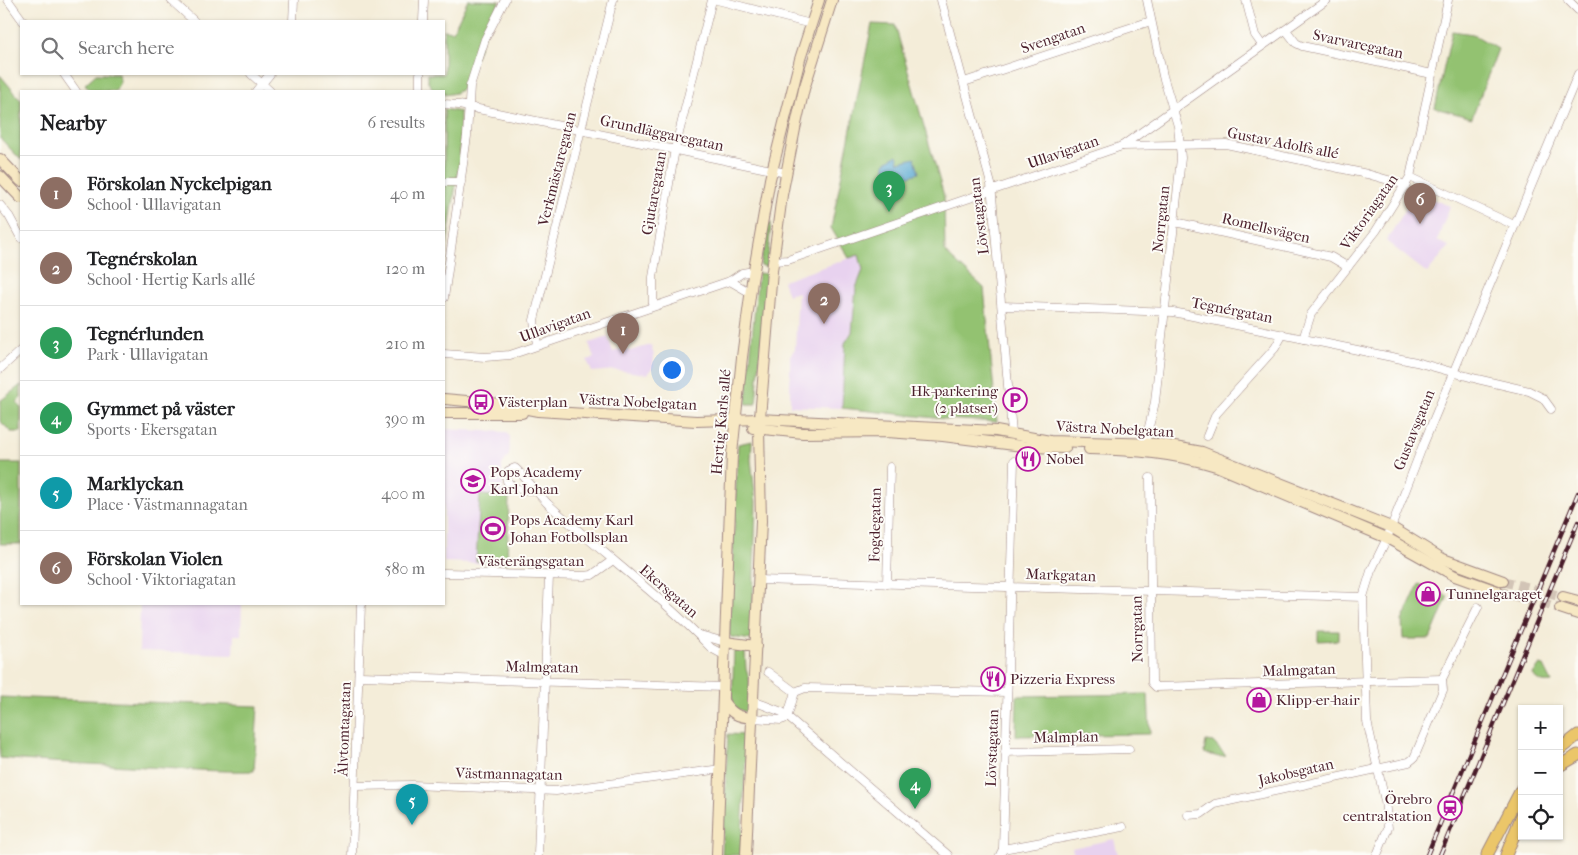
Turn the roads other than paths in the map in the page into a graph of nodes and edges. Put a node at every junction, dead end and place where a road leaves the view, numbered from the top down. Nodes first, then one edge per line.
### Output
1 (10, 0) edge
2 (171, 0) edge
3 (294, 0) edge
4 (424, 0) edge
5 (505, 0) edge
6 (613, 0) edge
7 (712, 0) edge
8 (717, 0) edge
9 (818, 0) edge
10 (832, 0) edge
11 (941, 0) edge
12 (1147, 0) edge
13 (1246, 0) edge
14 (1327, 0) edge
15 (1448, 0) edge
16 (1568, 0) edge
17 (1578, 10) edge
18 (23, 20) edge
19 (193, 20) edge
20 (294, 20) edge
21 (423, 20) edge
22 (1151, 21) junction
23 (812, 24) junction
24 (823, 27) junction
25 (1286, 30) junction
26 (1262, 45) junction
27 (1432, 74) junction
28 (1578, 74) edge
29 (65, 75) edge
30 (252, 75) edge
31 (269, 75) edge
32 (420, 75) edge
33 (964, 82) junction
34 (262, 84) junction
35 (75, 90) edge
36 (257, 90) edge
37 (269, 90) edge
38 (420, 90) edge
39 (445, 104) edge
40 (469, 107) junction
41 (1174, 107) junction
42 (581, 130) junction
43 (1181, 145) junction
44 (1122, 146) junction
45 (675, 149) junction
46 (0, 159) edge
47 (773, 169) junction
48 (786, 173) junction
49 (0, 176) edge
50 (1410, 177) junction
51 (19, 179) edge
52 (445, 182) edge
53 (460, 182) junction
54 (1406, 185) junction
55 (992, 191) junction
56 (20, 197) edge
57 (0, 205) edge
58 (1175, 222) junction
59 (1514, 225) junction
60 (20, 236) edge
61 (774, 261) junction
62 (1348, 267) junction
63 (754, 270) junction
64 (730, 281) junction
65 (445, 291) edge
66 (750, 293) junction
67 (653, 305) junction
68 (1002, 306) junction
69 (1165, 311) junction
70 (1283, 334) junction
71 (1303, 339) junction
72 (537, 345) junction
73 (20, 351) edge
74 (445, 354) edge
75 (0, 369) edge
76 (1452, 373) junction
77 (445, 399) edge
78 (1552, 409) dead end
79 (538, 411) junction
80 (445, 413) edge
81 (759, 419) junction
82 (737, 421) junction
83 (759, 430) junction
84 (1012, 433) junction
85 (1207, 436) dead end
86 (1145, 443) junction
87 (1014, 461) dead end
88 (890, 467) dead end
89 (1150, 478) dead end
90 (533, 490) dead end
91 (1391, 528) junction
92 (1387, 538) junction
93 (613, 560) junction
94 (445, 573) edge
95 (549, 576) junction
96 (758, 580) junction
97 (1502, 581) tunnel mouth
98 (887, 584) junction
99 (1010, 588) junction
100 (1497, 591) tunnel mouth
101 (1150, 592) junction
102 (1563, 597) tunnel mouth
103 (1363, 598) junction
104 (1578, 601) edge
105 (361, 605) edge
106 (1478, 607) dead end
107 (1560, 608) tunnel mouth
108 (1578, 614) edge
109 (698, 634) junction
110 (725, 642) junction
111 (756, 646) junction
112 (724, 655) junction
113 (768, 672) dead end
114 (360, 676) junction
115 (1442, 679) junction
116 (544, 681) junction
117 (1366, 681) junction
118 (724, 687) junction
119 (1156, 688) joint
120 (795, 692) junction
121 (1007, 692) junction
122 (723, 701) junction
123 (753, 701) junction
124 (753, 718) junction
125 (787, 718) junction
126 (1578, 735) edge
127 (1563, 747) edge
128 (1128, 749) dead end
129 (1005, 752) junction
130 (1578, 755) edge
131 (1563, 764) edge
132 (1378, 768) junction
133 (721, 769) junction
134 (355, 786) junction
135 (542, 790) junction
136 (1518, 795) edge
137 (1188, 815) dead end
138 (1518, 825) edge
139 (1123, 827) dead end
140 (1001, 852) edge
141 (352, 855) edge
142 (538, 855) edge
143 (717, 855) edge
144 (746, 855) edge
145 (948, 855) edge
146 (1377, 855) edge
147 (1488, 855) edge
148 (1506, 855) edge

1 - 18 street
2 - 19 street
3 - 20 street
4 - 21 street
5 - 40 street
6 - 42 street, Verkmästaregatan
7 - 45 street, Gjutaregatan
8 - 23 street
9 - 23 main road, Hertig Karls allé
10 - 24 main road
11 - 33 street, Lövstagatan
12 - 22 street, Norrgatan
13 - 26 street
14 - 25 street, Ullavigatan
15 - 27 street, Viktoriagatan
16 - 17 street
22 - 33 street, Svengatan
22 - 41 street, Norrgatan
23 - 24 main road
23 - 47 main road, Hertig Karls allé
24 - 48 main road
25 - 26 street, Ullavigatan
25 - 27 street, Svarvaregatan
26 - 41 street, Ullavigatan
27 - 50 street, Viktoriagatan
28 - 59 street, Gustavsgatan
29 - 35 street
30 - 34 street
31 - 34 street
32 - 38 street
33 - 55 street, Lövstagatan
34 - 36 street
34 - 37 street
39 - 40 street, Grundläggaregatan
40 - 42 street, Grundläggaregatan
40 - 53 street
41 - 43 street, Norrgatan
41 - 44 street, Ullavigatan
42 - 45 street, Grundläggaregatan
42 - 72 street, Verkmästaregatan
43 - 44 street, Gustav Adolfs allé
43 - 54 street, Gustav Adolfs allé
43 - 58 street, Norrgatan
44 - 55 street, Ullavigatan
45 - 47 street, Grundläggaregatan
45 - 67 street, Gjutaregatan
46 - 51 main road
47 - 48 street, Grundläggaregatan
47 - 63 main road, Hertig Karls allé
48 - 61 main road
49 - 56 main road
50 - 54 street, Viktoriagatan
50 - 59 street
52 - 53 street
53 - 65 street
54 - 62 street, Viktoriagatan
55 - 61 street, Ullavigatan
55 - 68 street, Lövstagatan
57 - 60 street
58 - 62 street, Romellsvägen
58 - 69 street, Norrgatan
59 - 76 street, Gustavsgatan
61 - 81 main road
62 - 71 street, Viktoriagatan
63 - 64 street, Ullavigatan
63 - 66 main road, Hertig Karls allé
64 - 66 street
64 - 67 street, Ullavigatan
66 - 82 main road, Hertig Karls allé
67 - 72 street, Ullavigatan
68 - 69 street, Tegnérgatan
68 - 84 street, Lövstagatan
69 - 70 street, Tegnérgatan
69 - 86 street, Norrgatan
70 - 71 street, Tegnérgatan
70 - 85 street
71 - 76 street, Tegnérgatan
72 - 74 street, Ullavigatan
73 - 75 street
76 - 78 street, Tegnérgatan
76 - 91 street, Gustavsgatan
77 - 79 main road, Västra Nobelgatan
79 - 80 main road, Västra Nobelgatan
79 - 82 main road, Västra Nobelgatan
81 - 82 main road, Västra Nobelgatan
81 - 83 main road
81 - 84 main road, Västra Nobelgatan
82 - 83 main road, Västra Nobelgatan
82 - 110 main road, Hertig Karls allé
83 - 92 main road, Västra Nobelgatan
83 - 96 main road
84 - 86 main road, Västra Nobelgatan
86 - 91 main road, Västra Nobelgatan
87 - 99 street, Lövstagatan
88 - 98 street, Fogdegatan
89 - 101 street, Norrgatan
90 - 93 street, Ekersgatan
91 - 92 street, Gustavsgatan
91 - 97 main road, Västra Nobelgatan
92 - 100 main road, Västra Nobelgatan
92 - 103 street, Gustavsgatan
93 - 95 street, Västerängsgatan
93 - 109 street, Ekersgatan
94 - 95 street, Västerängsgatan
95 - 116 street
96 - 98 street, Markgatan
96 - 111 main road
98 - 99 street, Markgatan
99 - 101 street, Markgatan
99 - 121 street, Lövstagatan
101 - 103 street, Markgatan
101 - 119 street, Norrgatan
102 - 104 main road
103 - 117 street, Gustavsgatan
105 - 114 street, Älvtomtagatan
106 - 115 street
107 - 108 main road
109 - 110 street, Ekersgatan
109 - 112 street, Ekersgatan
110 - 111 main road
110 - 112 main road, Hertig Karls allé
111 - 123 main road
112 - 118 main road, Hertig Karls allé
113 - 120 street
114 - 116 street, Malmgatan
114 - 134 street, Älvtomtagatan
115 - 117 street, Malmgatan
115 - 132 street, Jakobsgatan
116 - 118 street, Malmgatan
116 - 135 street
117 - 119 street, Malmgatan
117 - 132 street, Gustavsgatan
118 - 122 main road, Hertig Karls allé
120 - 121 street
120 - 125 street
121 - 129 street, Lövstagatan
122 - 124 main road
122 - 133 main road, Hertig Karls allé
123 - 124 main road
123 - 125 street
124 - 125 street
124 - 144 main road
125 - 145 street
126 - 127 main road
128 - 129 street, Malmplan
129 - 140 street, Lövstagatan
130 - 131 main road
132 - 137 street, Jakobsgatan
132 - 146 street, Gustavsgatan
133 - 135 street, Västmannagatan
133 - 143 main road, Hertig Karls allé
134 - 135 street, Västmannagatan
134 - 141 street, Älvtomtagatan
135 - 142 street
136 - 147 main road
138 - 148 main road
139 - 140 street

